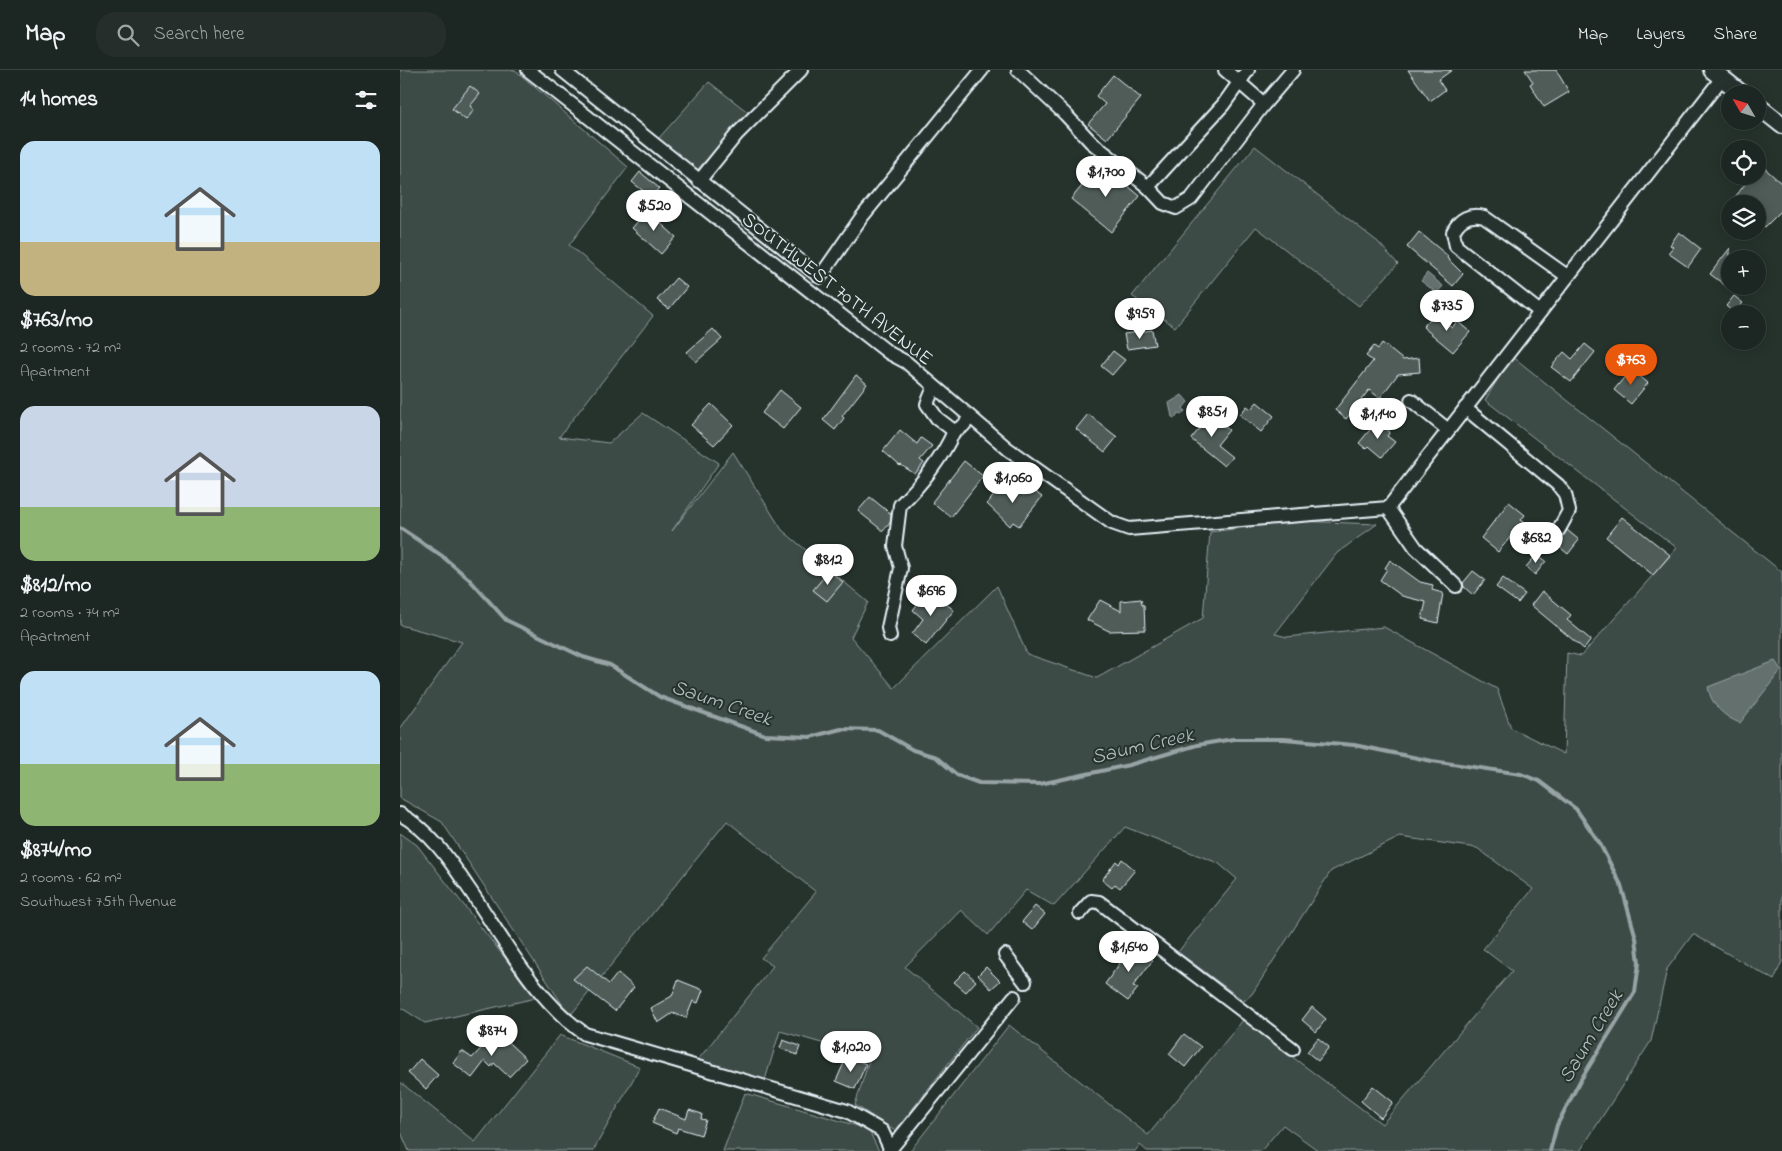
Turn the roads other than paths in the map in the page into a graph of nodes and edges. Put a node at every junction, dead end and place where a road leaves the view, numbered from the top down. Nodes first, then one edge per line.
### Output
1 (528, 70) edge
2 (562, 70) edge
3 (801, 70) edge
4 (982, 70) edge
5 (1018, 70) edge
6 (1224, 70) edge
7 (1248, 70) edge
8 (1293, 70) edge
9 (1717, 74) edge
10 (1239, 83) junction
11 (1731, 85) edge
12 (1264, 104) junction
13 (1766, 112) edge
14 (1782, 125) edge
15 (699, 180) junction
16 (1148, 188) junction
17 (1567, 276) junction
18 (1540, 312) junction
19 (934, 387) junction
20 (1411, 400) dead end
21 (1465, 408) junction
22 (970, 418) junction
23 (1448, 430) junction
24 (954, 431) junction
25 (1388, 508) junction
26 (1543, 544) dead end
27 (1456, 586) dead end
28 (890, 636) dead end
29 (400, 814) edge
30 (1080, 913) dead end
31 (1005, 955) dead end
32 (1025, 982) dead end
33 (1014, 997) dead end
34 (1293, 1049) dead end
35 (890, 1150) edge

1 - 19 street, SOUTHWEST 70TH AVENUE
2 - 15 street
3 - 15 street
4 - 15 street
5 - 16 street
6 - 10 street
7 - 10 street
8 - 12 street
9 - 11 main road
9 - 17 street
10 - 12 street
10 - 16 street
12 - 16 street
13 - 14 main road
17 - 18 street
17 - 18 street
18 - 21 street
19 - 22 street, SOUTHWEST 70TH AVENUE
19 - 24 street
20 - 23 street
21 - 23 street
21 - 26 street
22 - 24 street
22 - 25 street, SOUTHWEST 70TH AVENUE
23 - 25 street
24 - 28 street
25 - 27 street
29 - 35 street
30 - 34 street
31 - 32 street
33 - 35 street

